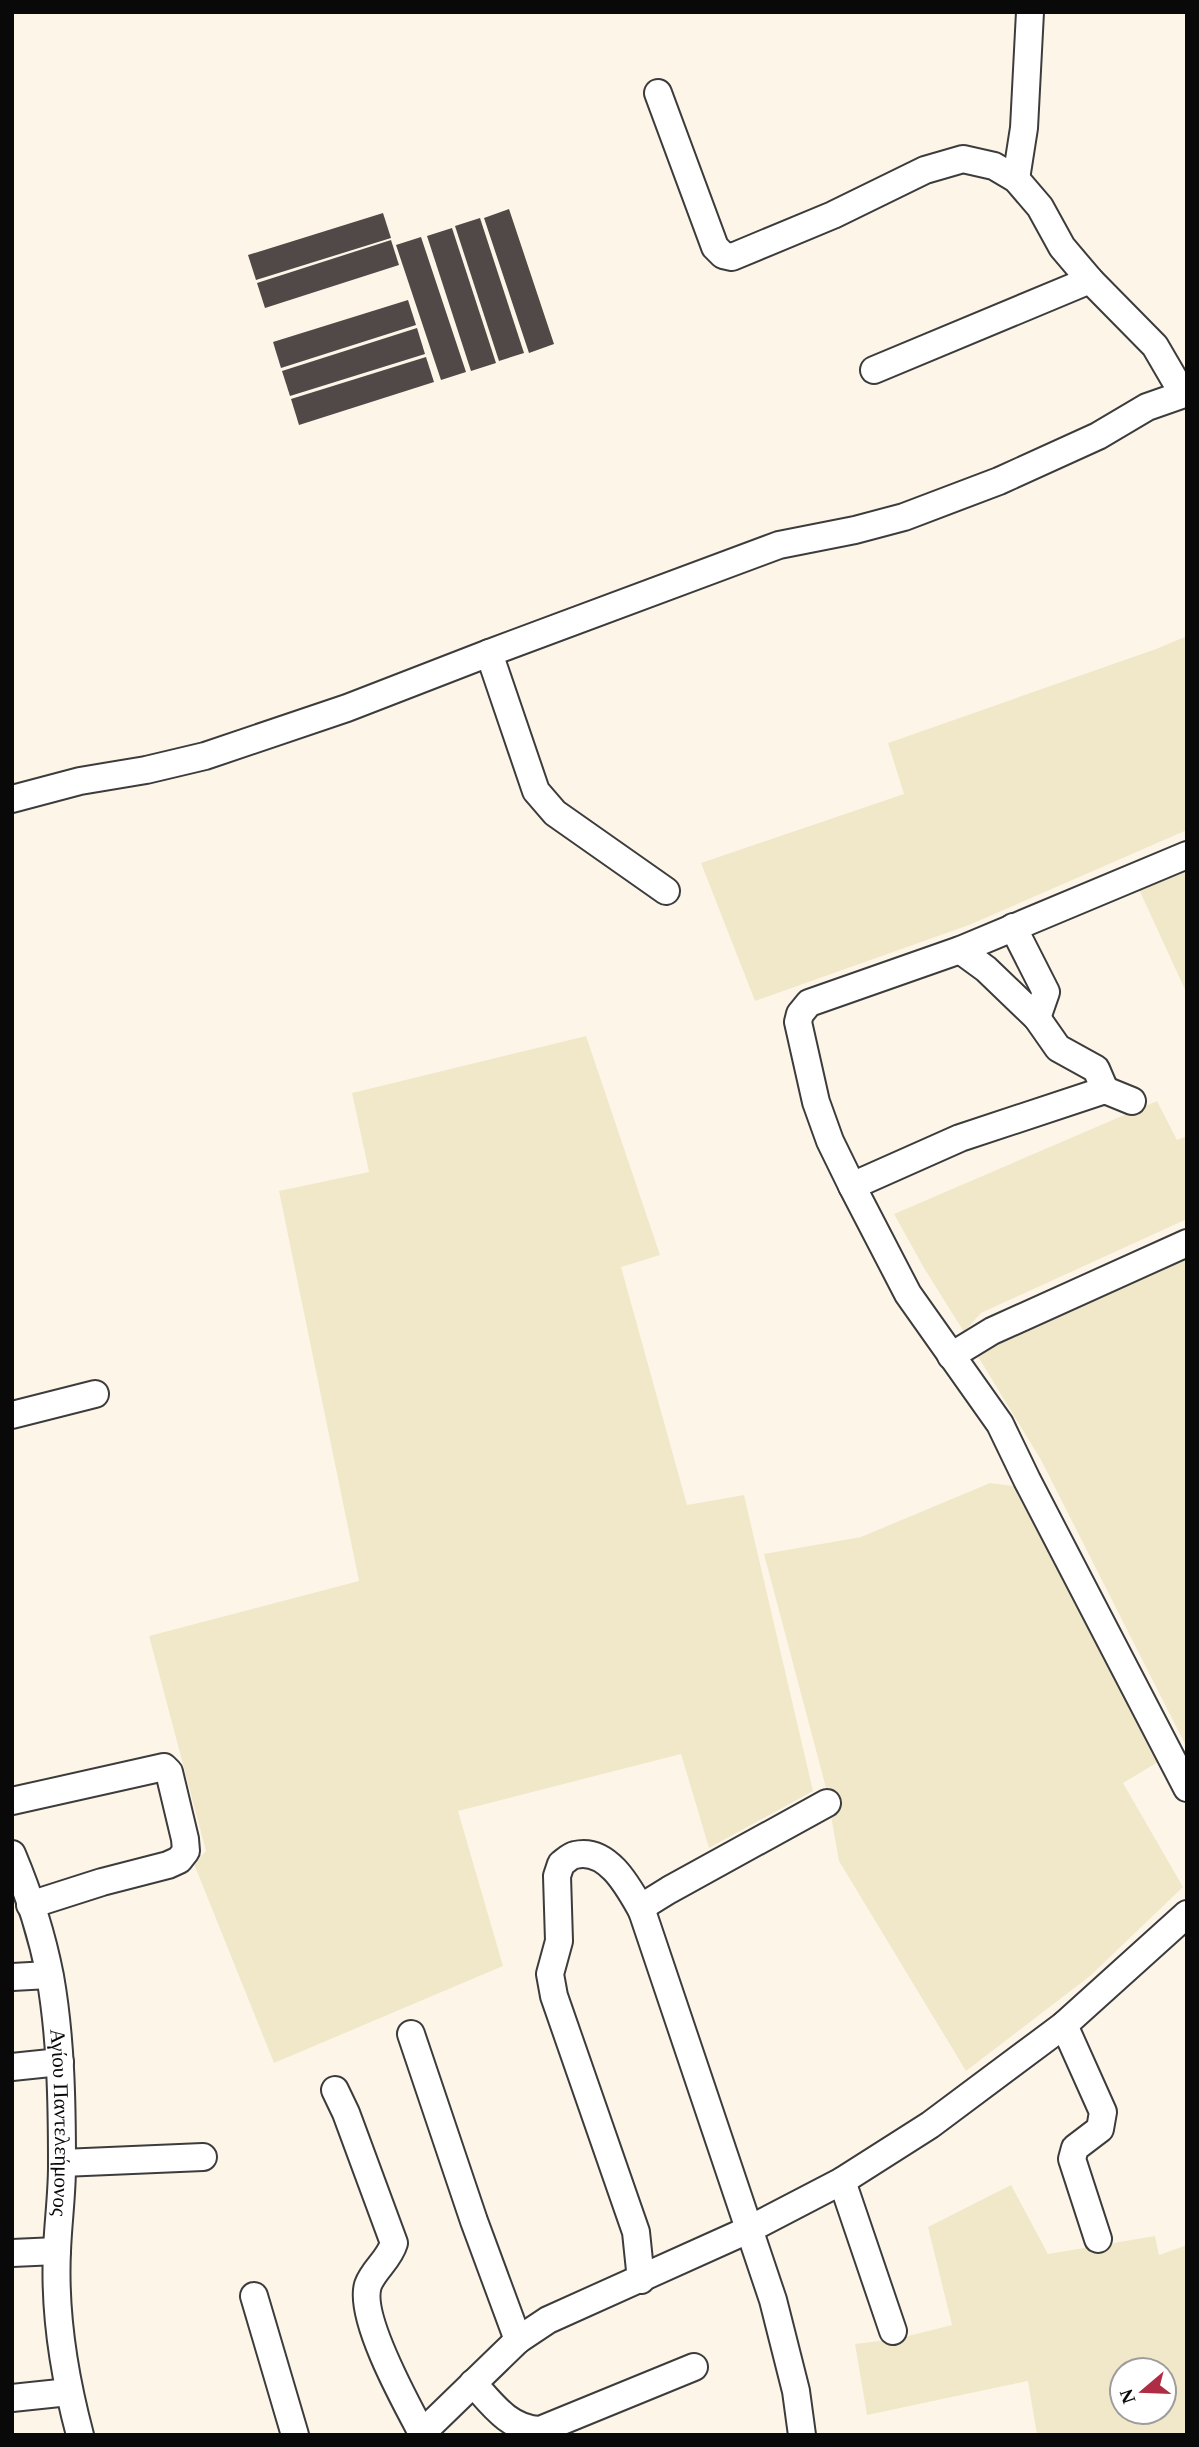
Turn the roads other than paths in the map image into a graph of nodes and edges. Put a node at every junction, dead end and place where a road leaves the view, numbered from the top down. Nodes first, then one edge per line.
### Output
1 (1030, 12) edge
2 (658, 93) dead end
3 (1016, 179) junction
4 (1090, 280) junction
5 (874, 370) dead end
6 (1185, 393) edge
7 (489, 653) junction
8 (12, 799) edge
9 (1187, 855) edge
10 (666, 891) dead end
11 (1013, 927) junction
12 (960, 950) junction
13 (1037, 1018) junction
14 (1105, 1090) junction
15 (1132, 1101) dead end
16 (852, 1186) junction
17 (1187, 1243) edge
18 (951, 1356) junction
19 (95, 1394) dead end
20 (12, 1415) edge
21 (1187, 1787) edge
22 (12, 1801) edge
23 (827, 1803) dead end
24 (13, 1856) edge
25 (624, 1879) junction
26 (669, 1889) junction
27 (30, 1905) junction
28 (642, 1911) junction
29 (1187, 1914) edge
30 (50, 1975) junction
31 (12, 1977) edge
32 (1064, 2025) junction
33 (411, 2034) dead end
34 (60, 2062) junction
35 (12, 2067) edge
36 (335, 2090) dead end
37 (203, 2157) dead end
38 (62, 2163) junction
39 (842, 2181) junction
40 (748, 2230) junction
41 (1098, 2239) dead end
42 (57, 2251) junction
43 (12, 2253) edge
44 (641, 2280) junction
45 (254, 2296) dead end
46 (893, 2331) dead end
47 (518, 2340) junction
48 (694, 2367) dead end
49 (473, 2383) junction
50 (69, 2392) junction
51 (12, 2398) edge
52 (421, 2434) edge
53 (80, 2435) edge
54 (295, 2435) edge
55 (802, 2435) edge

1 - 3 street
2 - 3 street
3 - 4 street
4 - 5 street
4 - 6 street
6 - 7 street
7 - 8 street
7 - 10 street
9 - 11 street
11 - 12 street
11 - 13 street
12 - 13 street
12 - 16 street
13 - 14 street
14 - 15 street
14 - 16 street
16 - 18 street
17 - 18 street
18 - 21 street
19 - 20 street
22 - 27 street
23 - 26 street
24 - 27 street, Αγίου Παντελεήμονος
25 - 26 street
25 - 28 street
25 - 44 street
26 - 28 street
27 - 30 street, Αγίου Παντελεήμονος
28 - 40 street
29 - 32 street
30 - 31 street
30 - 34 street, Αγίου Παντελεήμονος
32 - 39 street
32 - 41 street
33 - 47 street
34 - 35 street
34 - 38 street, Αγίου Παντελεήμονος
36 - 52 street
37 - 38 street
38 - 42 street, Αγίου Παντελεήμονος
39 - 40 street
39 - 46 street
40 - 44 street
40 - 55 street
42 - 43 street
42 - 50 street, Αγίου Παντελεήμονος
44 - 47 street
45 - 54 street
47 - 49 street
48 - 49 street
49 - 52 street
50 - 51 street
50 - 53 street, Αγίου Παντελεήμονος

